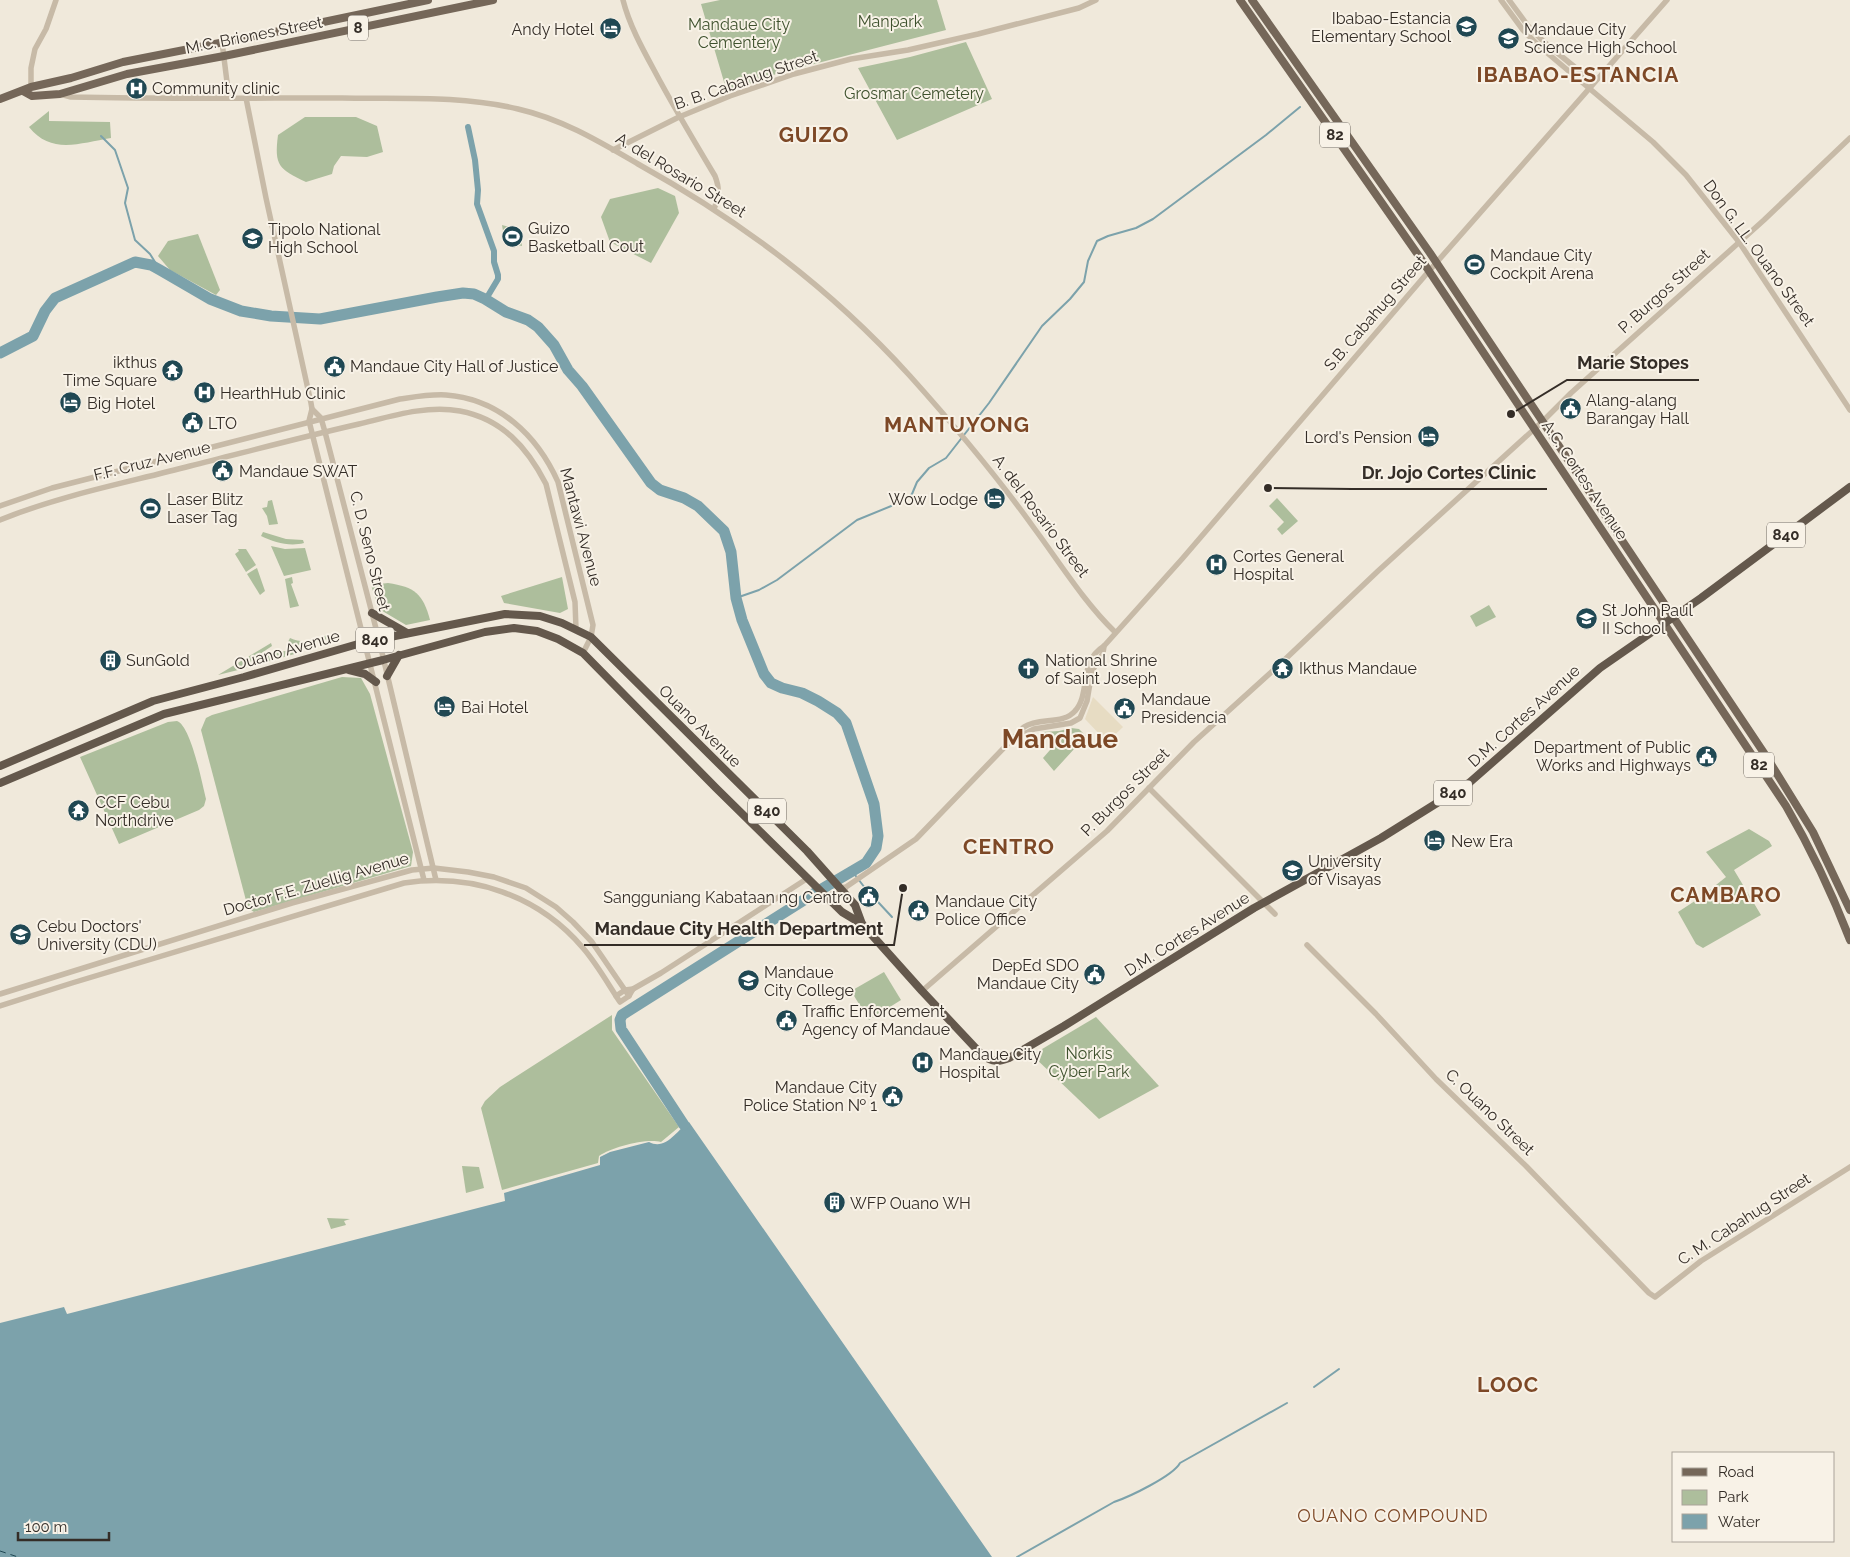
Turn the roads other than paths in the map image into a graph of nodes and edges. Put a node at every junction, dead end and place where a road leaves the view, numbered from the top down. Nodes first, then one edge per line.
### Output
1 (56, 0) edge
2 (428, 0) edge
3 (493, 0) edge
4 (624, 0) edge
5 (1096, 0) edge
6 (1240, 0) edge
7 (1252, 0) edge
8 (1501, 0) edge
9 (1509, 0) edge
10 (1667, 0) edge
11 (222, 42) junction
12 (1542, 44) junction
13 (224, 56) junction
14 (1593, 82) junction
15 (31, 86) junction
16 (1588, 88) junction
17 (23, 91) junction
18 (60, 94) junction
19 (0, 98) edge
20 (229, 98) junction
21 (246, 98) junction
22 (679, 117) junction
23 (1850, 138) edge
24 (613, 150) junction
25 (1384, 187) junction
26 (1375, 193) junction
27 (714, 209) junction
28 (1738, 242) junction
29 (1436, 263) junction
30 (1429, 270) junction
31 (1490, 344) junction
32 (1481, 350) junction
33 (312, 409) junction
34 (1850, 410) edge
35 (321, 418) junction
36 (309, 421) junction
37 (1542, 422) junction
38 (1534, 429) junction
39 (325, 432) junction
40 (313, 434) junction
41 (1850, 487) edge
42 (1595, 501) junction
43 (0, 506) edge
44 (1587, 506) junction
45 (346, 511) junction
46 (332, 513) junction
47 (0, 520) edge
48 (372, 613) junction
49 (1673, 618) junction
50 (1665, 623) junction
51 (576, 629) junction
52 (1115, 632) junction
53 (407, 633) junction
54 (591, 637) junction
55 (379, 640) junction
56 (365, 642) junction
57 (583, 653) junction
58 (399, 656) junction
59 (383, 660) junction
60 (370, 662) junction
61 (344, 669) junction
62 (387, 676) junction
63 (376, 682) junction
64 (1084, 700) junction
65 (1075, 712) junction
66 (1080, 718) junction
67 (1013, 740) junction
68 (1766, 756) junction
69 (1758, 762) junction
70 (0, 766) edge
71 (0, 783) edge
72 (1149, 788) junction
73 (422, 868) junction
74 (434, 868) junction
75 (808, 878) junction
76 (424, 880) junction
77 (436, 880) junction
78 (842, 888) junction
79 (828, 898) junction
80 (1264, 903) junction
81 (1850, 910) edge
82 (1275, 914) dead end
83 (862, 924) junction
84 (1850, 940) edge
85 (1306, 945) dead end
86 (922, 991) junction
87 (627, 993) junction
88 (0, 994) edge
89 (0, 1006) edge
90 (1850, 1167) edge
91 (1655, 1297) joint

1 - 15 street
2 - 11 main road, M.C. Briones Street / 8
3 - 13 main road, M.C. Briones Street / 8
4 - 22 street
5 - 22 street, B. B. Cabahug Street
6 - 26 main road, A.C. Cortes Avenue / 82
7 - 25 main road, A.C. Cortes Avenue / 82
8 - 12 street, Don G. LL. Ouano Street
9 - 12 street, Don G. LL. Ouano Street
10 - 14 street, S.B. Cabahug Street
11 - 13 street
11 - 15 main road, M.C. Briones Street / 8
12 - 14 street, Don G. LL. Ouano Street
12 - 16 street, Don G. LL. Ouano Street
13 - 18 main road, M.C. Briones Street / 8
13 - 20 street
14 - 16 street, S.B. Cabahug Street
15 - 17 main road, M.C. Briones Street / 8
16 - 28 street, Don G. LL. Ouano Street
16 - 29 street, S.B. Cabahug Street
17 - 18 main road, M.C. Briones Street / 8
17 - 19 main road, M.C. Briones Street / 8
18 - 20 street, A. del Rosario Street
20 - 21 street, A. del Rosario Street
21 - 24 street, A. del Rosario Street
21 - 33 street
22 - 24 street, B. B. Cabahug Street
22 - 27 street
23 - 28 street, P. Burgos Street
24 - 27 street, A. del Rosario Street
25 - 26 main road
25 - 29 main road, A.C. Cortes Avenue / 82
26 - 30 main road, A.C. Cortes Avenue / 82
27 - 52 street, A. del Rosario Street
28 - 34 street, Don G. LL. Ouano Street
28 - 37 street, P. Burgos Street
29 - 30 street, S.B. Cabahug Street
29 - 31 main road, A.C. Cortes Avenue / 82
30 - 32 main road, A.C. Cortes Avenue / 82
30 - 52 street, S.B. Cabahug Street
31 - 32 main road
31 - 37 main road, A.C. Cortes Avenue / 82
32 - 38 main road, A.C. Cortes Avenue / 82
33 - 35 street, C. D. Seno Street
33 - 36 street
35 - 36 street, Mantawi Avenue
35 - 39 street, C. D. Seno Street
35 - 54 street, Mantawi Avenue
36 - 40 street, C. D. Seno Street
36 - 43 street, F.F. Cruz Avenue
37 - 38 street, P. Burgos Street
37 - 42 main road, A.C. Cortes Avenue / 82
38 - 44 main road, A.C. Cortes Avenue / 82
38 - 72 street, P. Burgos Street
39 - 40 street, Mantawi Avenue
39 - 45 street, C. D. Seno Street
39 - 51 street, Mantawi Avenue
40 - 46 street, C. D. Seno Street
40 - 47 street, F.F. Cruz Avenue
41 - 49 highway, D.M. Cortes Avenue / 840
42 - 44 main road
42 - 49 main road, A.C. Cortes Avenue / 82
44 - 50 main road, A.C. Cortes Avenue / 82
45 - 46 street
45 - 48 street, C. D. Seno Street
46 - 56 street, C. D. Seno Street
48 - 53 highway
48 - 55 street, C. D. Seno Street
49 - 50 highway, D.M. Cortes Avenue / 840
49 - 68 main road, A.C. Cortes Avenue / 82
50 - 69 main road, A.C. Cortes Avenue / 82
50 - 80 highway, D.M. Cortes Avenue / 840
51 - 53 highway, Ouano Avenue / 840
51 - 54 highway, Ouano Avenue / 840
52 - 64 street, S.B. Cabahug Street
53 - 55 highway, Ouano Avenue / 840
54 - 57 street, Mantawi Avenue
54 - 78 highway, Ouano Avenue / 840
55 - 56 highway, Ouano Avenue / 840
55 - 59 street, C. D. Seno Street
56 - 60 street, C. D. Seno Street
56 - 70 highway, Ouano Avenue / 840
57 - 58 highway, Ouano Avenue / 840
57 - 75 highway, Ouano Avenue / 840
58 - 59 highway, Ouano Avenue / 840
58 - 62 highway
59 - 60 highway, Ouano Avenue / 840
59 - 62 street, C. D. Seno Street
60 - 61 highway, Ouano Avenue / 840
60 - 63 street, C. D. Seno Street
61 - 63 highway
61 - 71 highway, Ouano Avenue / 840
62 - 74 street, C. D. Seno Street
63 - 73 street, C. D. Seno Street
64 - 65 street, S.B. Cabahug Street
64 - 66 street, S.B. Cabahug Street
65 - 66 street
65 - 67 street
66 - 67 street
67 - 78 street
68 - 69 main road
68 - 81 main road, A.C. Cortes Avenue / 82
69 - 84 main road, A.C. Cortes Avenue / 82
72 - 80 street
72 - 86 street, P. Burgos Street
73 - 74 street, Doctor F.E. Zuellig Avenue
73 - 76 street, C. D. Seno Street
73 - 88 street, Doctor F.E. Zuellig Avenue
74 - 77 street, C. D. Seno Street
74 - 87 street, Doctor F.E. Zuellig Avenue
75 - 79 highway, Ouano Avenue / 840
75 - 87 street
76 - 77 street, Doctor F.E. Zuellig Avenue
76 - 89 street, Doctor F.E. Zuellig Avenue
77 - 87 street, Doctor F.E. Zuellig Avenue
78 - 79 street
78 - 83 highway, 840
79 - 83 highway, 840
80 - 82 street
80 - 86 highway, D.M. Cortes Avenue / 840
83 - 86 highway, 840
85 - 91 street, C. Ouano Street
90 - 91 street, C. M. Cabahug Street

